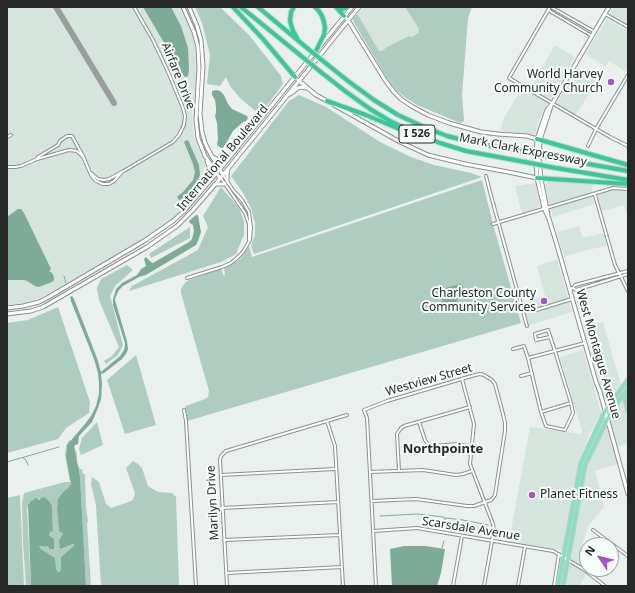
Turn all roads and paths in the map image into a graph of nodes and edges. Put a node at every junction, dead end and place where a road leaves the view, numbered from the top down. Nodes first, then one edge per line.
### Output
1 (134, 7) edge
2 (183, 7) edge
3 (189, 7) edge
4 (233, 7) edge
5 (241, 7) edge
6 (258, 7) edge
7 (294, 7) edge
8 (315, 7) edge
9 (336, 7) edge
10 (348, 7) edge
11 (352, 7) edge
12 (359, 7) edge
13 (551, 7) edge
14 (609, 7) edge
15 (548, 10) junction
16 (605, 14) junction
17 (344, 16) junction
18 (348, 20) junction
19 (628, 27) edge
20 (594, 32) junction
21 (592, 36) junction
22 (307, 48) junction
23 (316, 51) junction
24 (628, 75) edge
25 (295, 77) junction
26 (299, 81) junction
27 (310, 90) junction
28 (284, 99) junction
29 (327, 101) junction
30 (552, 104) junction
31 (596, 129) junction
32 (11, 135) dead end
33 (7, 137) edge
34 (539, 139) junction
35 (588, 146) dead end
36 (628, 146) edge
37 (457, 148) junction
38 (210, 153) junction
39 (205, 156) junction
40 (84, 158) junction
41 (229, 158) junction
42 (37, 159) junction
43 (628, 165) edge
44 (7, 167) edge
45 (220, 169) junction
46 (228, 169) junction
47 (628, 170) edge
48 (217, 172) junction
49 (222, 176) junction
50 (486, 176) dead end
51 (539, 179) junction
52 (628, 180) edge
53 (208, 183) junction
54 (226, 183) junction
55 (215, 184) junction
56 (628, 184) edge
57 (628, 190) edge
58 (595, 194) junction
59 (546, 208) junction
60 (498, 222) junction
61 (493, 224) dead end
62 (249, 240) junction
63 (144, 241) junction
64 (147, 247) junction
65 (628, 271) edge
66 (618, 273) junction
67 (628, 274) edge
68 (620, 277) junction
69 (187, 278) dead end
70 (571, 289) junction
71 (628, 291) edge
72 (572, 299) junction
73 (8, 307) edge
74 (536, 310) dead end
75 (7, 315) edge
76 (527, 326) dead end
77 (550, 337) junction
78 (585, 343) junction
79 (513, 349) dead end
80 (555, 351) junction
81 (528, 358) junction
82 (532, 373) junction
83 (521, 376) dead end
84 (462, 379) junction
85 (628, 380) edge
86 (628, 389) edge
87 (571, 403) junction
88 (470, 407) junction
89 (184, 410) dead end
90 (605, 411) junction
91 (541, 412) junction
92 (347, 415) dead end
93 (607, 420) junction
94 (328, 421) junction
95 (419, 422) junction
96 (472, 447) junction
97 (336, 469) junction
98 (399, 471) junction
99 (472, 471) junction
100 (370, 472) junction
101 (221, 475) junction
102 (628, 494) edge
103 (338, 502) junction
104 (372, 502) junction
105 (485, 503) junction
106 (222, 508) junction
107 (593, 530) dead end
108 (373, 531) junction
109 (340, 535) junction
110 (462, 536) junction
111 (224, 540) junction
112 (492, 541) junction
113 (525, 547) junction
114 (559, 554) junction
115 (628, 556) edge
116 (563, 557) junction
117 (568, 560) junction
118 (342, 567) junction
119 (226, 573) junction
120 (196, 586) edge
121 (227, 586) edge
122 (343, 586) edge
123 (376, 586) edge
124 (453, 586) edge
125 (484, 586) edge
126 (518, 586) edge
127 (554, 586) edge
128 (558, 586) edge
129 (563, 586) edge
130 (605, 586) edge

1 - 40 street, Airfare Drive
2 - 39 main road
3 - 38 main road
4 - 25 highway
5 - 37 highway, Mark Clark Expressway / I 526, bridge
6 - 22 highway, Mark Clark Expressway / I 526
7 - 22 highway
8 - 23 highway
9 - 10 highway
9 - 17 highway
11 - 17 main road, International Boulevard
12 - 18 main road, International Boulevard
13 - 15 street
13 - 20 street
14 - 16 main road, West Montague Avenue
15 - 21 street
15 - 30 street
16 - 19 street
16 - 20 main road, West Montague Avenue
17 - 18 main road
17 - 23 main road, International Boulevard
18 - 26 main road, International Boulevard
18 - 34 main road
20 - 21 main road, West Montague Avenue
21 - 30 main road, West Montague Avenue
22 - 47 highway, Mark Clark Expressway / I 526, bridge
23 - 25 main road, International Boulevard
24 - 31 street
25 - 26 main road
25 - 41 main road, International Boulevard
26 - 27 main road
26 - 28 main road, International Boulevard
27 - 28 main road
27 - 29 main road
28 - 46 main road, International Boulevard
29 - 37 highway
29 - 51 main road
30 - 31 street
30 - 34 main road, West Montague Avenue
31 - 35 street
31 - 36 street
32 - 33 street
34 - 43 highway
34 - 51 main road, West Montague Avenue
37 - 52 highway, Mark Clark Expressway / I 526, bridge
38 - 41 main road
38 - 45 main road
39 - 48 main road
39 - 53 main road
40 - 42 street, Airfare Drive
40 - 42 street, Airfare Drive
41 - 45 main road, International Boulevard
42 - 44 street, Airfare Drive
45 - 48 main road, International Boulevard
45 - 49 main road
46 - 49 main road, International Boulevard
46 - 54 main road
48 - 49 main road
48 - 53 main road, International Boulevard
49 - 54 street
49 - 55 main road, International Boulevard
50 - 60 street
51 - 56 highway
51 - 59 main road, West Montague Avenue
53 - 63 main road, International Boulevard
54 - 55 main road
54 - 62 street
54 - 62 street
55 - 64 main road, International Boulevard
57 - 58 street
58 - 59 street
58 - 66 street
59 - 60 street
59 - 70 main road, West Montague Avenue
60 - 61 street
60 - 76 street
62 - 69 street
63 - 64 main road
63 - 73 main road, International Boulevard
64 - 75 main road, International Boulevard
65 - 66 street
66 - 68 street
66 - 70 street
67 - 68 street
68 - 70 street
68 - 71 street
70 - 72 main road, West Montague Avenue
72 - 74 street
72 - 78 main road, West Montague Avenue
77 - 77 street
77 - 80 street
78 - 80 street
78 - 90 main road, West Montague Avenue
79 - 81 street
80 - 81 street
80 - 87 street
81 - 82 street
82 - 83 street
82 - 91 street
84 - 88 street
84 - 100 street, Westview Street
84 - 105 street, Westview Street
85 - 90 main road
86 - 93 main road
87 - 91 street
87 - 91 street
88 - 95 street
88 - 96 street
89 - 120 street
90 - 93 main road, West Montague Avenue
90 - 116 main road
92 - 94 street, Marilyn Drive
93 - 102 main road, West Montague Avenue
93 - 117 main road
94 - 97 street
94 - 101 street, Marilyn Drive
95 - 96 street
95 - 98 street
96 - 99 street
97 - 101 street
97 - 103 street
98 - 99 street
98 - 100 street
99 - 105 street
100 - 104 street
101 - 106 street, Marilyn Drive
103 - 106 street
103 - 109 street
104 - 105 street
104 - 108 street
105 - 112 street
106 - 111 street, Marilyn Drive
107 - 115 street
108 - 110 street, Scarsdale Avenue
108 - 123 street
109 - 111 street
109 - 118 street
110 - 112 street, Scarsdale Avenue
110 - 124 street
111 - 119 street, Marilyn Drive
112 - 113 street, Scarsdale Avenue
112 - 125 street
113 - 114 street, Scarsdale Avenue
113 - 126 street
114 - 116 street, Scarsdale Avenue
114 - 127 street
116 - 117 street, Scarsdale Avenue
116 - 128 main road
117 - 129 main road
117 - 130 street, Scarsdale Avenue
118 - 119 street
118 - 122 street
119 - 121 street, Marilyn Drive

